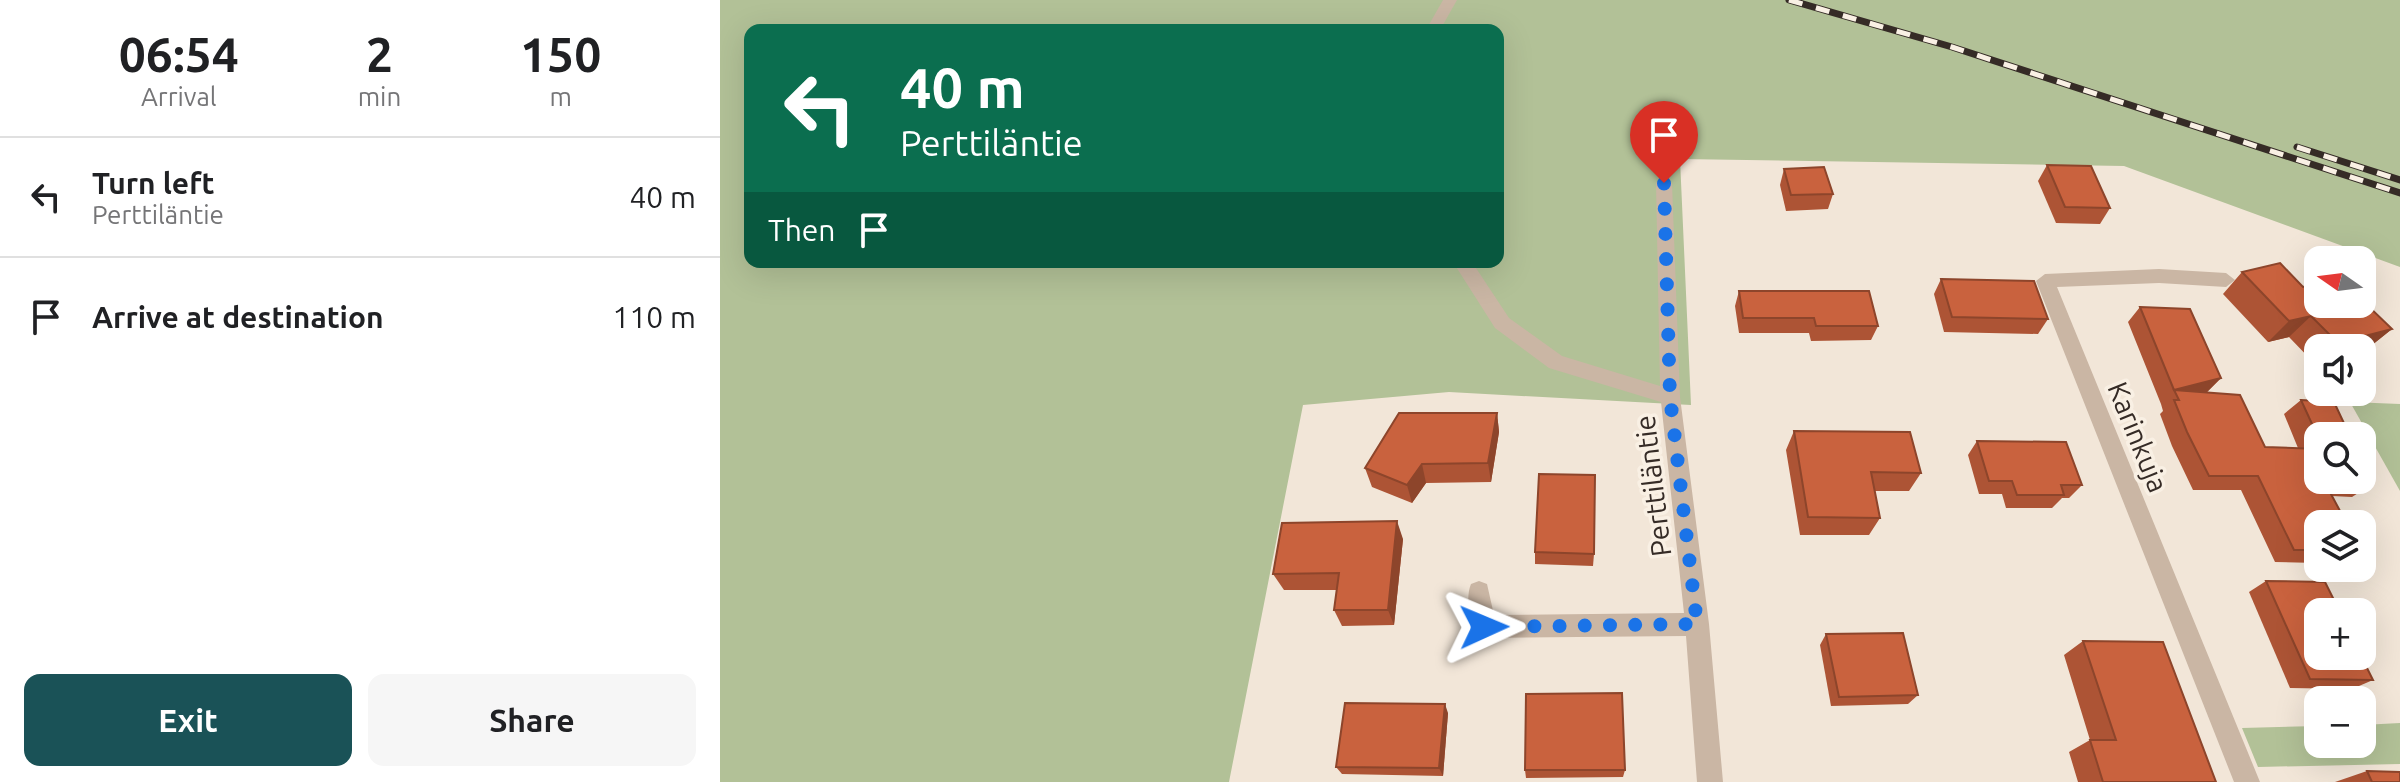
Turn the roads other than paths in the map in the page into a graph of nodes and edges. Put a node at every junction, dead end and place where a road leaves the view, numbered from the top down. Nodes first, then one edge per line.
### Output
1 (1450, 0) edge
2 (1436, 24) edge
3 (1664, 183) dead end
4 (1466, 268) edge
5 (2226, 280) dead end
6 (1670, 397) junction
7 (1479, 592) dead end
8 (1697, 624) junction
9 (1710, 782) edge
10 (2247, 782) edge

1 - 2 street
3 - 6 street, Perttiläntie
4 - 6 street
5 - 10 street, Karinkuja
6 - 8 street, Perttiläntie
7 - 8 street
8 - 9 street, Perttiläntie

